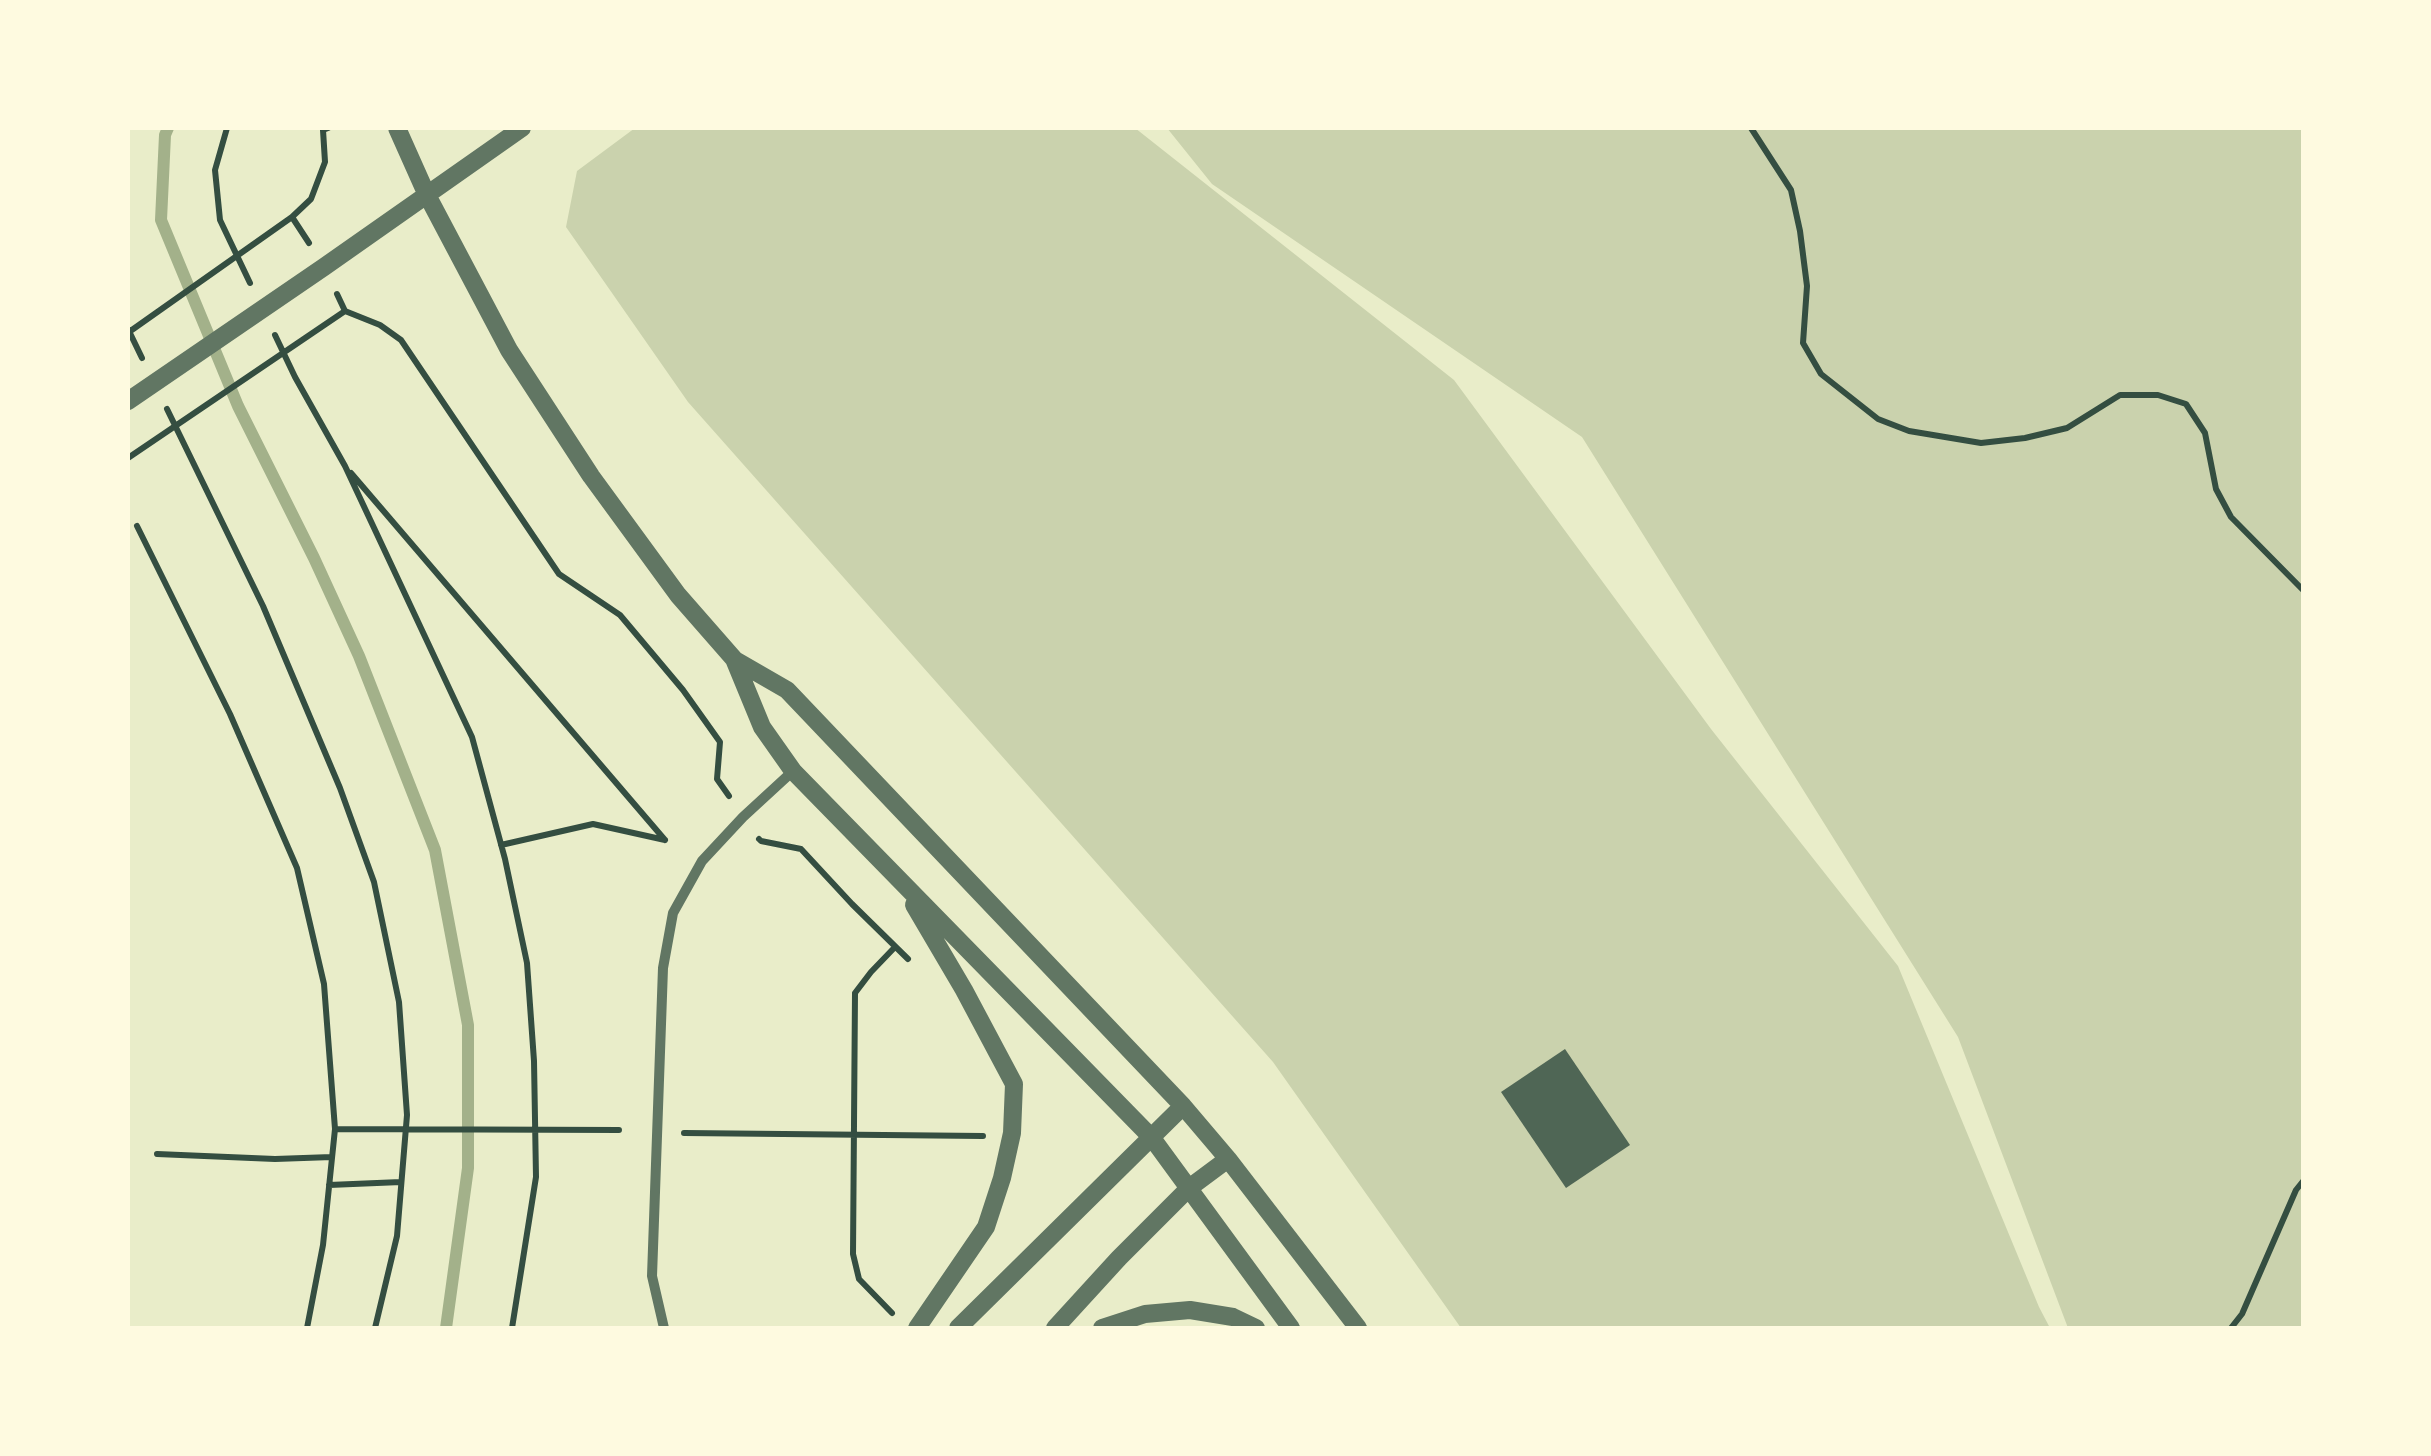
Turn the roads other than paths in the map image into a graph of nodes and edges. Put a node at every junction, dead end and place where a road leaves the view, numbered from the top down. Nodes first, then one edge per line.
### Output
1 (397, 128) edge
2 (522, 128) edge
3 (426, 193) junction
4 (128, 401) edge
5 (734, 659) junction
6 (793, 770) junction
7 (899, 879) junction
8 (1184, 1106) junction
9 (1152, 1138) junction
10 (1228, 1159) junction
11 (1189, 1188) junction
12 (910, 1327) edge
13 (664, 1328) edge
14 (958, 1328) edge
15 (1055, 1328) edge
16 (1102, 1328) edge
17 (1256, 1328) edge
18 (1291, 1328) edge
19 (1358, 1328) edge

1 - 3 street
2 - 3 street
3 - 4 street
3 - 5 street
5 - 6 street
5 - 8 street
6 - 7 street
6 - 13 street
7 - 9 street
7 - 12 street
8 - 9 street
8 - 10 street
9 - 11 street
9 - 14 street
10 - 11 street
10 - 19 street
11 - 15 street
11 - 18 street
16 - 17 street

